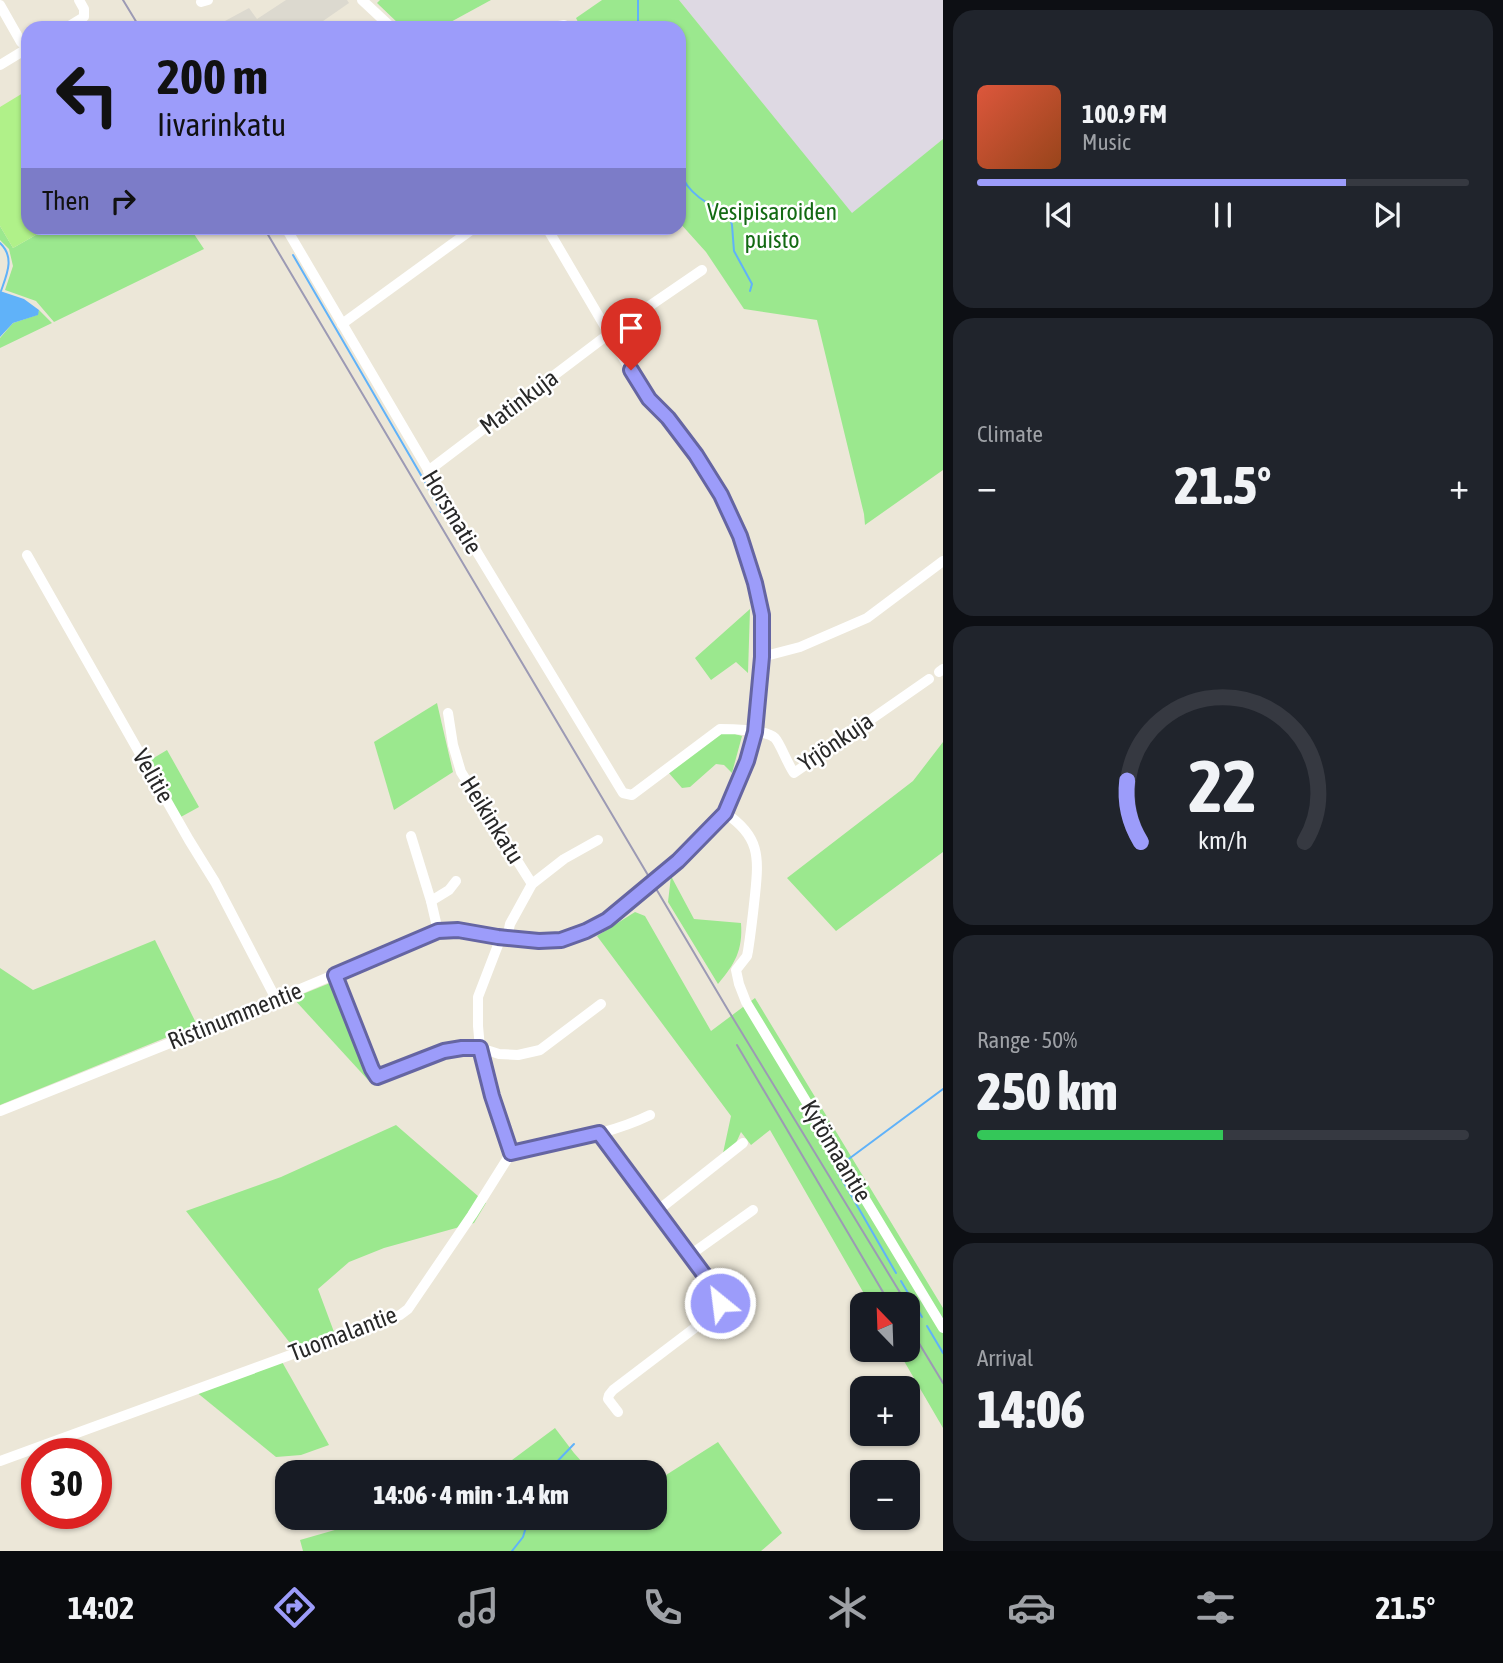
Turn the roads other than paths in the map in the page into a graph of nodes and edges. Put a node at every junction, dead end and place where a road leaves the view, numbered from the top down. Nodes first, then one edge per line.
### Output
1 (79, 0) edge
2 (362, 0) edge
3 (0, 5) edge
4 (80, 21) edge
5 (384, 21) edge
6 (21, 42) edge
7 (21, 52) edge
8 (0, 65) edge
9 (290, 235) edge
10 (464, 235) edge
11 (551, 235) edge
12 (702, 270) dead end
13 (342, 324) junction
14 (610, 334) junction
15 (428, 471) junction
16 (27, 555) dead end
17 (943, 561) edge
18 (762, 657) junction
19 (929, 679) dead end
20 (448, 713) dead end
21 (755, 732) junction
22 (725, 813) junction
23 (411, 836) dead end
24 (598, 840) dead end
25 (456, 881) dead end
26 (532, 884) junction
27 (431, 901) junction
28 (438, 931) junction
29 (507, 938) junction
30 (498, 945) dead end
31 (335, 975) junction
32 (276, 999) junction
33 (601, 1004) dead end
34 (480, 1048) junction
35 (0, 1111) edge
36 (650, 1115) dead end
37 (599, 1133) junction
38 (743, 1143) dead end
39 (511, 1153) junction
40 (753, 1210) dead end
41 (657, 1211) junction
42 (691, 1255) junction
43 (943, 1328) edge
44 (618, 1412) dead end
45 (0, 1461) edge

1 - 4 street
2 - 5 street
3 - 6 street
7 - 8 street
9 - 13 street, Horsmatie
10 - 13 street
11 - 14 street, Ristinummentie
12 - 14 street, Matinkuja
13 - 15 street, Horsmatie
14 - 15 street, Matinkuja
14 - 18 street, Ristinummentie
15 - 21 street, Horsmatie
16 - 32 street, Velitie
17 - 18 street
18 - 21 street, Ristinummentie
19 - 21 street, Yrjönkuja
20 - 26 street, Heikinkatu
21 - 22 street, Ristinummentie
22 - 29 street, Ristinummentie
22 - 43 street, Kytömaantie
23 - 27 street
24 - 26 street
25 - 27 street
26 - 29 street
27 - 28 street
28 - 29 street, Ristinummentie
28 - 31 street, Ristinummentie
30 - 34 street
31 - 32 street, Ristinummentie
31 - 34 street
32 - 35 street, Ristinummentie
33 - 34 street
34 - 39 street
36 - 37 street
37 - 39 street
37 - 41 street
38 - 41 street
39 - 45 street, Tuomalantie
40 - 42 street
41 - 42 street
42 - 44 street

